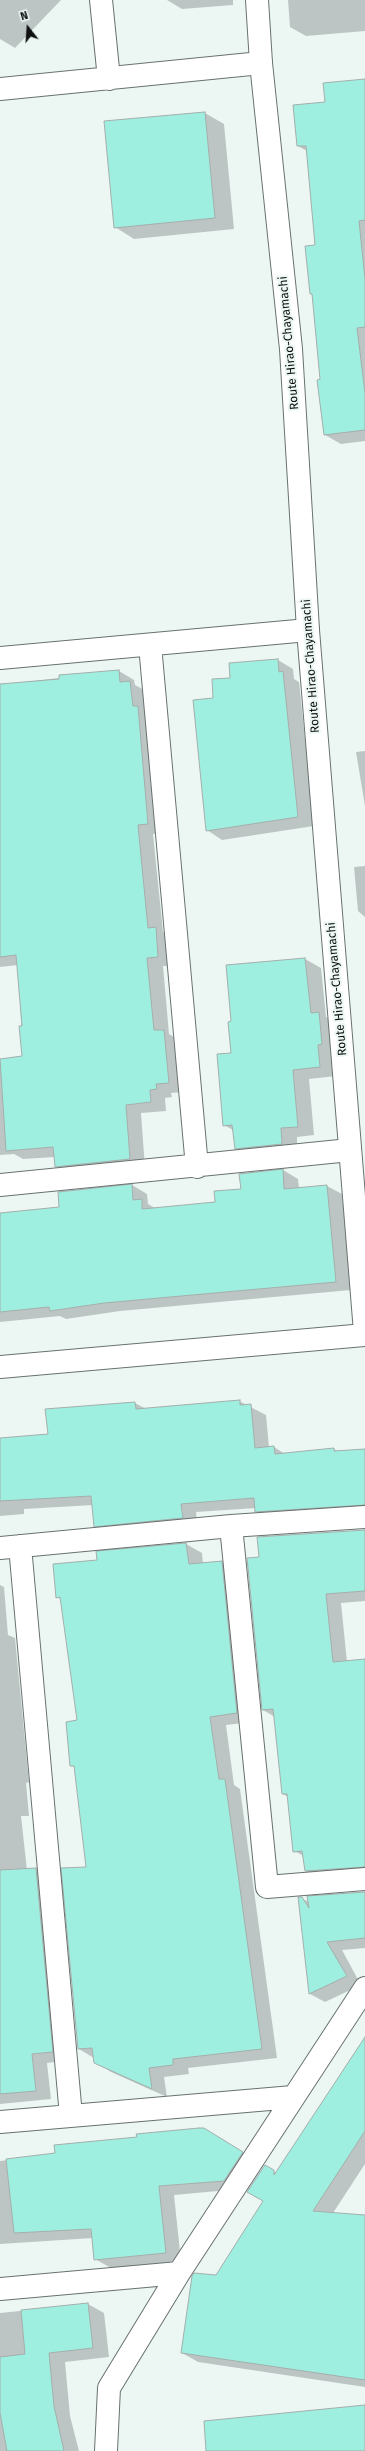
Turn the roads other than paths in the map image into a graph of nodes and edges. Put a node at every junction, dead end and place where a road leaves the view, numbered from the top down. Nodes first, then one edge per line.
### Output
1 (101, 0) edge
2 (257, 0) edge
3 (261, 63) junction
4 (109, 79) junction
5 (0, 89) edge
6 (308, 630) junction
7 (150, 645) junction
8 (0, 658) edge
9 (350, 1150) junction
10 (197, 1166) junction
11 (0, 1185) edge
12 (365, 1332) edge
13 (365, 1336) edge
14 (0, 1367) edge
15 (365, 1517) edge
16 (231, 1526) junction
17 (10, 1547) edge
18 (365, 1879) edge
19 (365, 1988) edge
20 (294, 2097) junction
21 (71, 2116) junction
22 (0, 2122) edge
23 (179, 2273) junction
24 (0, 2289) edge
25 (106, 2451) edge

1 - 4 street
2 - 3 street, Route Hirao-Chayamachi
3 - 4 street
3 - 6 street, Route Hirao-Chayamachi
4 - 5 street
6 - 7 street
6 - 9 street, Route Hirao-Chayamachi
7 - 8 street
7 - 10 street
9 - 10 street
9 - 12 street, Route Hirao-Chayamachi
10 - 11 street
13 - 14 street
15 - 16 street
16 - 17 street
16 - 18 street
17 - 21 street
19 - 20 street
20 - 21 street
20 - 23 street
21 - 22 street
23 - 24 street
23 - 25 street

